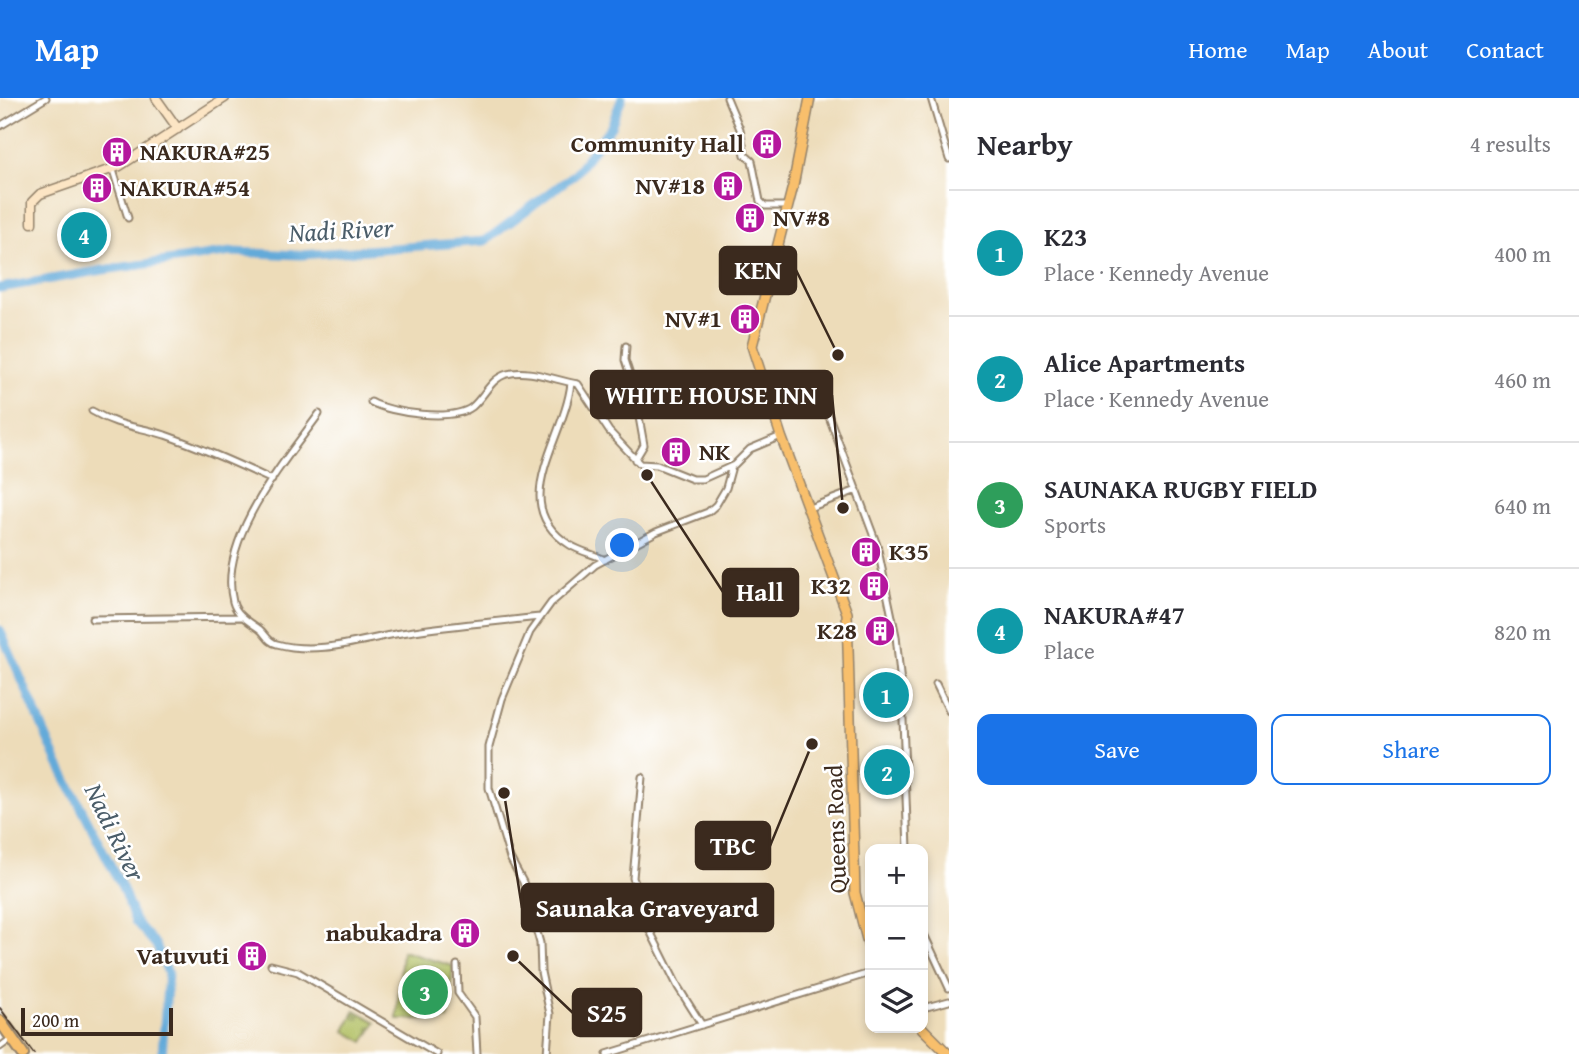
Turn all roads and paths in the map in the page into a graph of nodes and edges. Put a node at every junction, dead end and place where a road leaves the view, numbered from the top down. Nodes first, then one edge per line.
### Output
1 (46, 98) edge
2 (156, 98) edge
3 (225, 98) edge
4 (727, 98) edge
5 (810, 98) edge
6 (932, 98) edge
7 (0, 126) edge
8 (178, 129) junction
9 (949, 159) edge
10 (113, 170) junction
11 (788, 206) junction
12 (128, 218) dead end
13 (32, 223) dead end
14 (626, 346) dead end
15 (816, 382) dead end
16 (571, 383) junction
17 (371, 402) dead end
18 (92, 411) dead end
19 (319, 414) dead end
20 (781, 436) junction
21 (635, 460) junction
22 (732, 466) junction
23 (272, 480) junction
24 (857, 490) junction
25 (809, 508) junction
26 (605, 560) junction
27 (242, 617) junction
28 (540, 617) junction
29 (92, 619) dead end
30 (936, 684) dead end
31 (949, 711) edge
32 (642, 777) dead end
33 (908, 844) edge
34 (865, 932) edge
35 (928, 943) edge
36 (271, 965) dead end
37 (457, 965) dead end
38 (865, 975) edge
39 (949, 988) edge
40 (949, 1001) edge
41 (928, 1007) edge
42 (0, 1021) edge
43 (702, 1025) junction
44 (927, 1033) edge
45 (12, 1038) junction
46 (0, 1047) edge
47 (23, 1054) edge
48 (437, 1054) edge
49 (477, 1054) edge
50 (547, 1054) edge
51 (607, 1054) edge
52 (948, 1054) edge

1 - 7 street
2 - 8 main road
3 - 8 main road
4 - 11 street
5 - 11 main road, Queens Road
6 - 9 street
8 - 10 main road
10 - 12 street
10 - 13 main road
11 - 20 main road, Queens Road
14 - 21 street
15 - 24 street
16 - 17 street
16 - 21 street
16 - 26 street
18 - 23 street
19 - 23 street
20 - 22 street
20 - 25 main road, Queens Road
21 - 22 street
22 - 26 street
23 - 27 street
24 - 25 street
24 - 33 street
25 - 34 main road, Queens Road
26 - 28 street
27 - 28 street
27 - 29 street
28 - 50 street
30 - 31 street
32 - 43 street
35 - 39 street
36 - 48 street
37 - 49 street
38 - 43 street
40 - 41 street
42 - 45 highway
43 - 51 street
44 - 52 main road
45 - 46 street
45 - 47 highway

